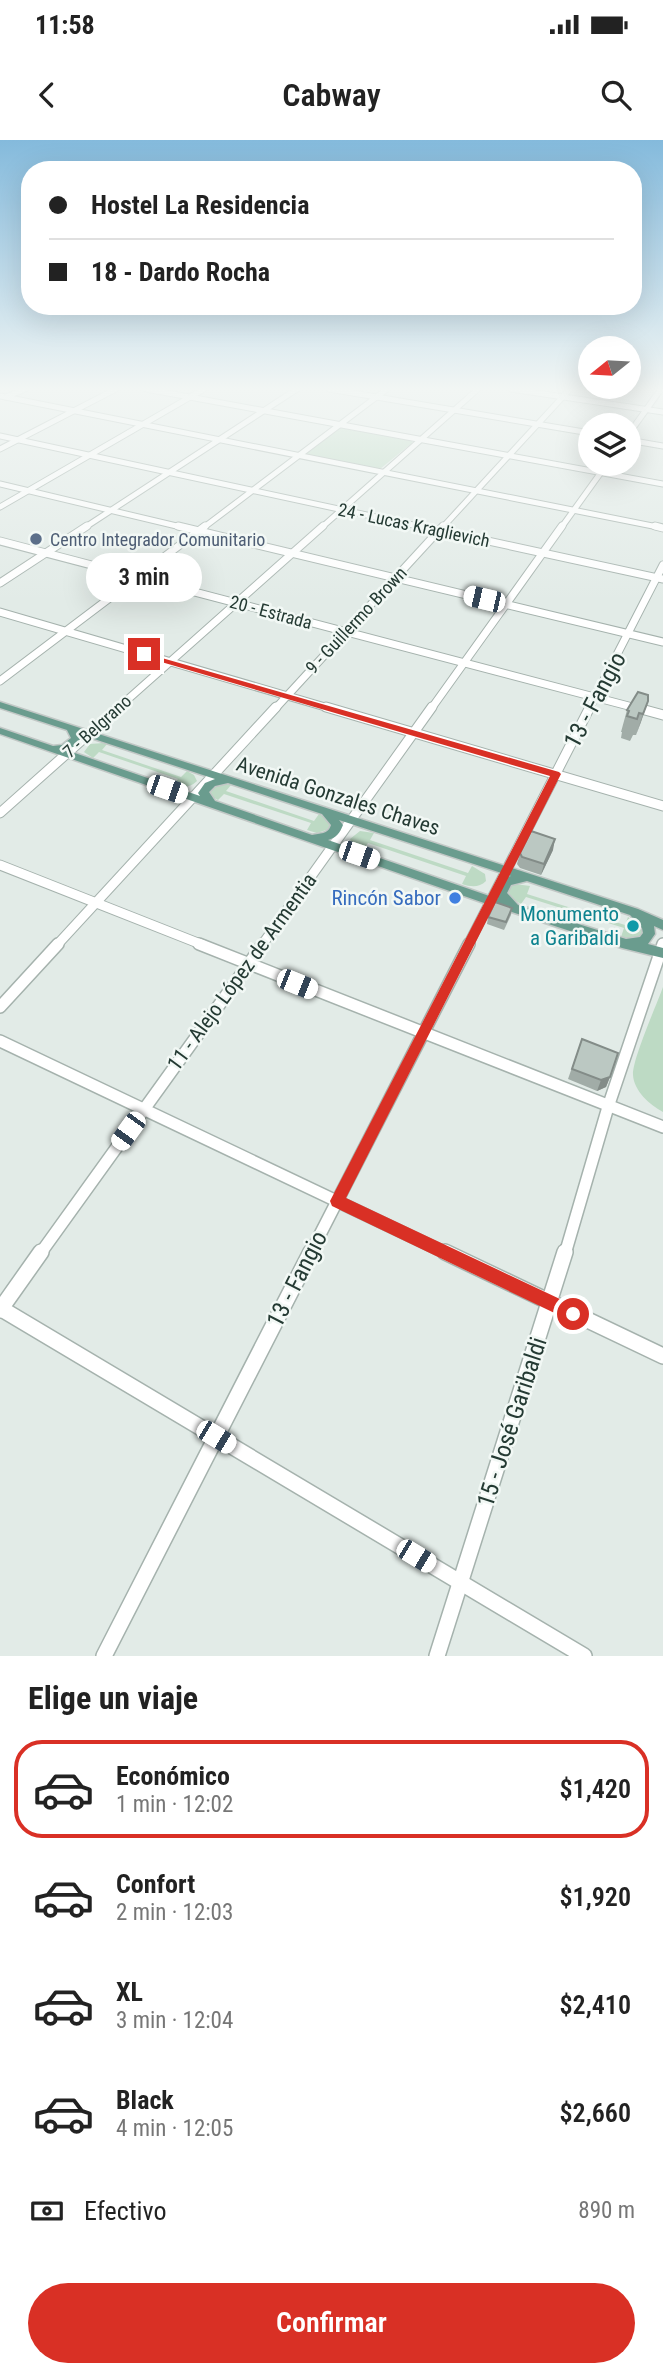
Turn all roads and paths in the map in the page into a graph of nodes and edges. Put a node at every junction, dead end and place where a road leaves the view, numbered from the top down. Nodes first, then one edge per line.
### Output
1 (81, 460) edge
2 (111, 460) edge
3 (187, 460) edge
4 (294, 460) edge
5 (323, 460) edge
6 (396, 460) edge
7 (505, 460) edge
8 (539, 460) edge
9 (578, 465) edge
10 (169, 472) junction
11 (382, 472) junction
12 (598, 476) edge
13 (634, 476) edge
14 (0, 484) edge
15 (663, 484) edge
16 (28, 491) junction
17 (252, 491) junction
18 (476, 491) junction
19 (0, 507) edge
20 (111, 510) junction
21 (341, 510) junction
22 (574, 511) junction
23 (663, 528) edge
24 (198, 531) junction
25 (439, 531) junction
26 (0, 541) edge
27 (46, 553) junction
28 (294, 553) junction
29 (543, 553) junction
30 (663, 565) edge
31 (137, 577) junction
32 (396, 578) junction
33 (659, 579) edge
34 (0, 583) edge
35 (236, 603) junction
36 (506, 604) junction
37 (0, 612) edge
38 (66, 631) junction
39 (346, 632) junction
40 (629, 634) junction
41 (663, 642) edge
42 (170, 662) junction
43 (464, 663) junction
44 (0, 681) edge
45 (287, 696) junction
46 (595, 697) junction
47 (0, 705) edge
48 (663, 715) edge
49 (71, 729) junction
50 (0, 731) edge
51 (414, 733) junction
52 (88, 734) junction
53 (49, 748) junction
54 (66, 754) junction
55 (556, 774) junction
56 (214, 775) junction
57 (231, 781) junction
58 (193, 798) junction
59 (211, 804) junction
60 (663, 806) edge
61 (0, 813) edge
62 (327, 813) junction
63 (351, 821) junction
64 (308, 838) junction
65 (333, 846) junction
66 (0, 865) edge
67 (507, 872) junction
68 (529, 880) junction
69 (491, 901) junction
70 (96, 903) junction
71 (514, 908) junction
72 (634, 912) junction
73 (663, 925) edge
74 (622, 943) junction
75 (662, 950) edge
76 (248, 964) junction
77 (0, 1007) edge
78 (423, 1034) junction
79 (0, 1041) edge
80 (608, 1107) junction
81 (144, 1109) junction
82 (663, 1127) edge
83 (337, 1201) junction
84 (550, 1303) junction
85 (0, 1309) edge
86 (663, 1356) edge
87 (216, 1437) junction
88 (461, 1583) junction
89 (104, 1656) edge
90 (438, 1656) edge
91 (584, 1656) edge

1 - 16 street
2 - 10 street, 24 - Lucas Kraglievich
3 - 10 street
4 - 17 street
5 - 11 street
6 - 11 street, 7 - Belgrano
7 - 18 street, 9 - Guillermo Brown
8 - 9 street
10 - 17 street, 24 - Lucas Kraglievich
10 - 20 street
11 - 18 street
11 - 21 street, 7 - Belgrano
12 - 22 street, 11 - Alejo López de Armentia
13 - 15 street
14 - 16 street
16 - 19 street
16 - 20 street
17 - 21 street, 24 - Lucas Kraglievich
17 - 24 street
18 - 22 street
18 - 25 street, 9 - Guillermo Brown
20 - 24 street
20 - 27 street
21 - 25 street, 24 - Lucas Kraglievich
21 - 28 street, 7 - Belgrano
22 - 23 street
22 - 29 street, 11 - Alejo López de Armentia
24 - 28 street
24 - 31 street
25 - 29 street, 24 - Lucas Kraglievich
25 - 32 street, 9 - Guillermo Brown
26 - 27 street, 20 - Estrada
27 - 31 street, 20 - Estrada
27 - 34 street
28 - 32 street
28 - 35 street, 7 - Belgrano
29 - 33 street, 24 - Lucas Kraglievich
29 - 36 street, 11 - Alejo López de Armentia
30 - 33 street, 13 - Fangio
31 - 35 street, 20 - Estrada
31 - 38 street
32 - 36 street
32 - 39 street, 9 - Guillermo Brown
33 - 40 street, 13 - Fangio
35 - 39 street, 20 - Estrada
35 - 42 street, 7 - Belgrano
36 - 40 street
36 - 43 street, 11 - Alejo López de Armentia
37 - 38 street
38 - 42 street
38 - 44 street
39 - 43 street, 20 - Estrada
39 - 45 street, 9 - Guillermo Brown
40 - 41 street
40 - 46 street, 13 - Fangio
42 - 45 street
42 - 52 street, 7 - Belgrano
43 - 46 street, 20 - Estrada
43 - 51 street, 11 - Alejo López de Armentia
45 - 51 street
45 - 56 street, 9 - Guillermo Brown
46 - 48 street, 20 - Estrada
46 - 55 street, 13 - Fangio
47 - 49 main road, Avenida Gonzales Chaves
49 - 52 main road, Avenida Gonzales Chaves
49 - 53 main road
50 - 53 main road
51 - 55 street
51 - 63 street, 11 - Alejo López de Armentia
52 - 54 street, 7 - Belgrano
52 - 56 main road, Avenida Gonzales Chaves
53 - 54 main road
54 - 58 main road
54 - 61 street, 7 - Belgrano
55 - 60 street
55 - 67 street, 13 - Fangio
56 - 57 main road, Avenida Gonzales Chaves
56 - 58 street, 9 - Guillermo Brown
57 - 59 main road
57 - 62 main road, Avenida Gonzales Chaves
58 - 59 main road
58 - 70 street, 9 - Guillermo Brown
59 - 64 main road
62 - 63 main road, Avenida Gonzales Chaves
62 - 64 main road
63 - 65 street, 11 - Alejo López de Armentia
63 - 67 main road, Avenida Gonzales Chaves
64 - 65 main road
65 - 69 main road
65 - 76 street, 11 - Alejo López de Armentia
66 - 70 street
67 - 68 main road, Avenida Gonzales Chaves
67 - 69 street, 13 - Fangio
68 - 71 main road
68 - 72 main road, Avenida Gonzales Chaves
69 - 71 main road
69 - 78 street, 13 - Fangio
70 - 76 street
70 - 77 street, 9 - Guillermo Brown
71 - 74 main road
72 - 73 main road, Avenida Gonzales Chaves
72 - 74 main road
74 - 75 main road
75 - 80 street, 15 - José Garibaldi
76 - 78 street
76 - 81 street, 11 - Alejo López de Armentia
78 - 80 street
78 - 83 street, 13 - Fangio
79 - 81 street
80 - 82 street
80 - 84 street, 15 - José Garibaldi
81 - 83 street
81 - 85 street, 11 - Alejo López de Armentia
83 - 84 street
83 - 87 street, 13 - Fangio
84 - 86 street
84 - 88 street, 15 - José Garibaldi
85 - 87 street
87 - 88 street
87 - 89 street, 13 - Fangio
88 - 90 street, 15 - José Garibaldi
88 - 91 street

